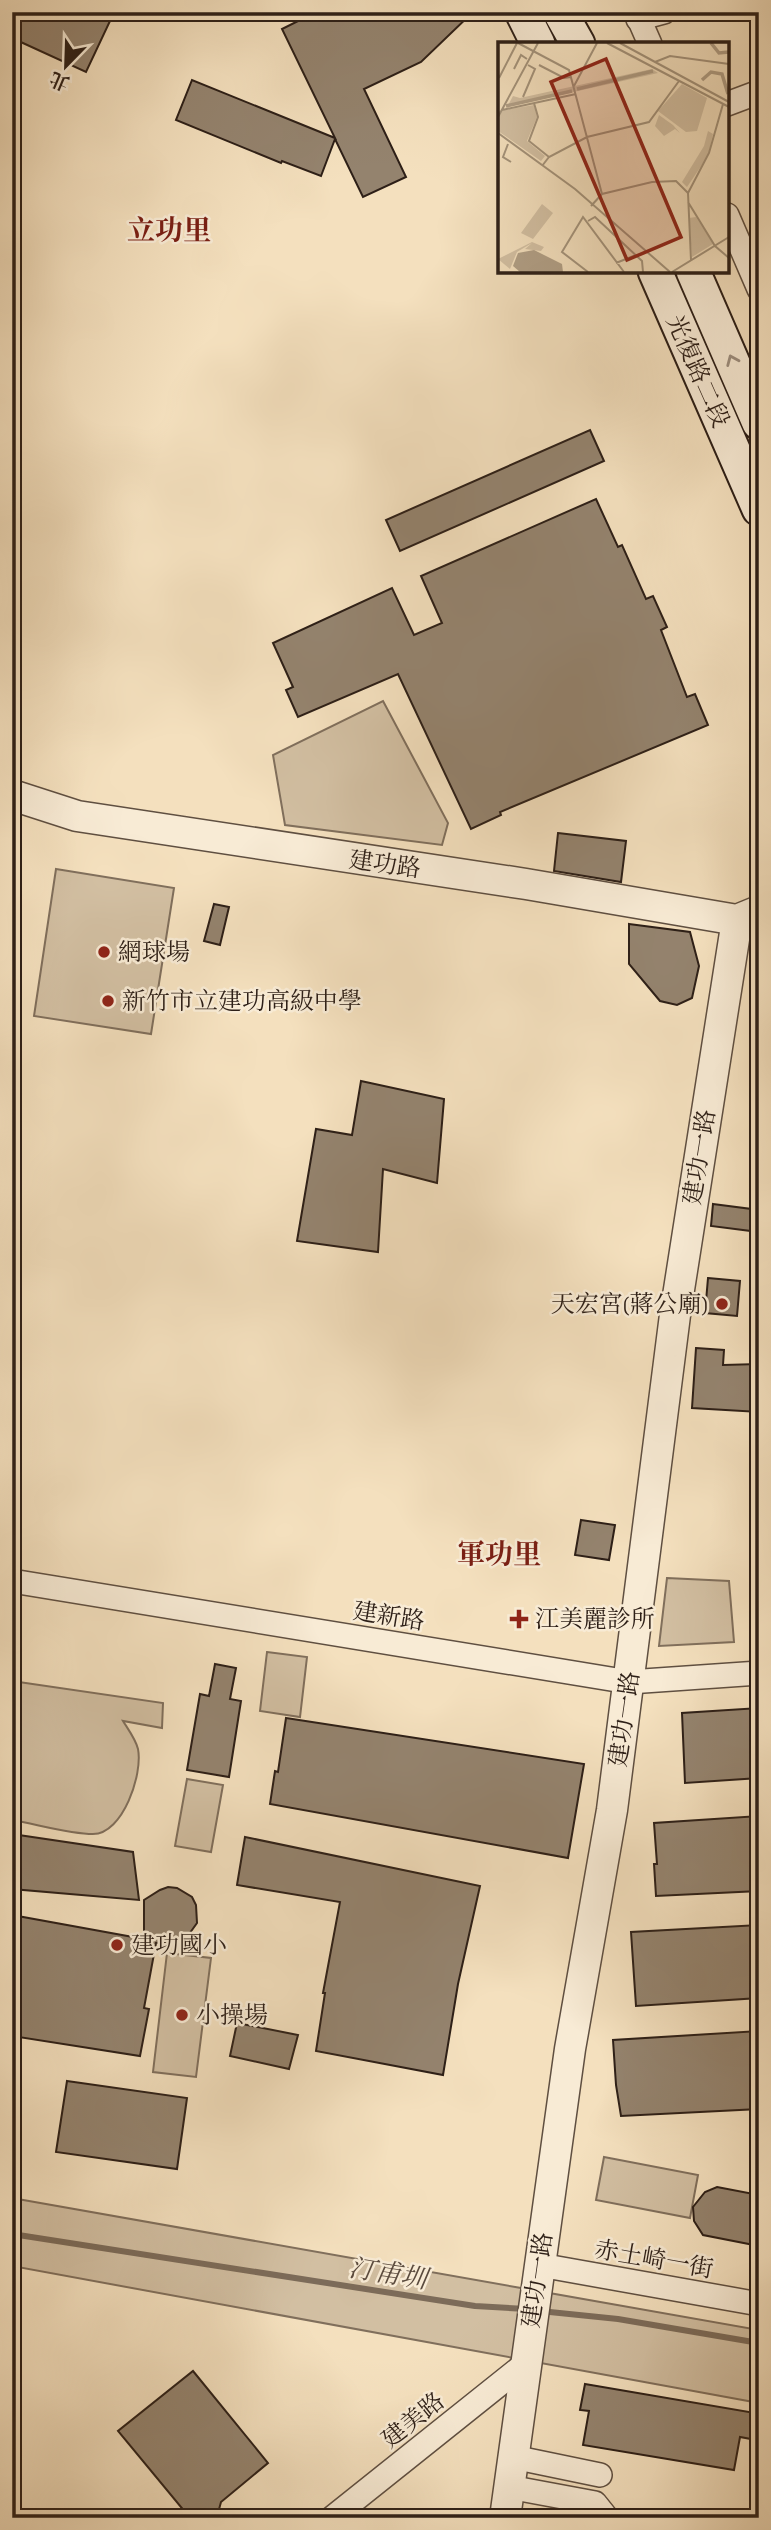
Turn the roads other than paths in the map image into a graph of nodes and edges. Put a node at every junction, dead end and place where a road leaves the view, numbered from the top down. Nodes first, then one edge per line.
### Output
1 (522, 12) edge
2 (560, 12) edge
3 (664, 12) edge
4 (637, 16) edge
5 (537, 42) edge
6 (577, 42) edge
7 (649, 42) edge
8 (759, 92) edge
9 (729, 103) edge
10 (729, 220) edge
11 (656, 273) edge
12 (694, 273) edge
13 (759, 289) edge
14 (759, 423) edge
15 (759, 509) edge
16 (12, 795) edge
17 (748, 916) edge
18 (12, 1581) edge
19 (759, 1673) edge
20 (629, 1682) junction
21 (540, 2265) junction
22 (759, 2304) edge
23 (527, 2355) junction
24 (513, 2457) junction
25 (600, 2474) dead end
26 (509, 2487) junction
27 (332, 2518) edge
28 (505, 2518) edge
29 (607, 2518) edge

1 - 5 main road
2 - 6 main road
3 - 4 street
4 - 7 street
8 - 9 street
10 - 13 street
11 - 15 main road, 光復路二段
14 -> 12 main road, 光復路二段
16 - 17 street, 建功路
17 - 20 street, 建功一路
18 - 20 street, 建新路
19 - 20 street, 建新路
20 - 21 street, 建功一路
21 - 22 street, 赤土崎一街
21 - 23 street, 建功一路
23 - 24 street, 建功一路
23 - 27 street, 建美路
24 - 25 street
24 - 26 street, 建功一路
26 - 28 street, 建功一路
26 - 29 street

